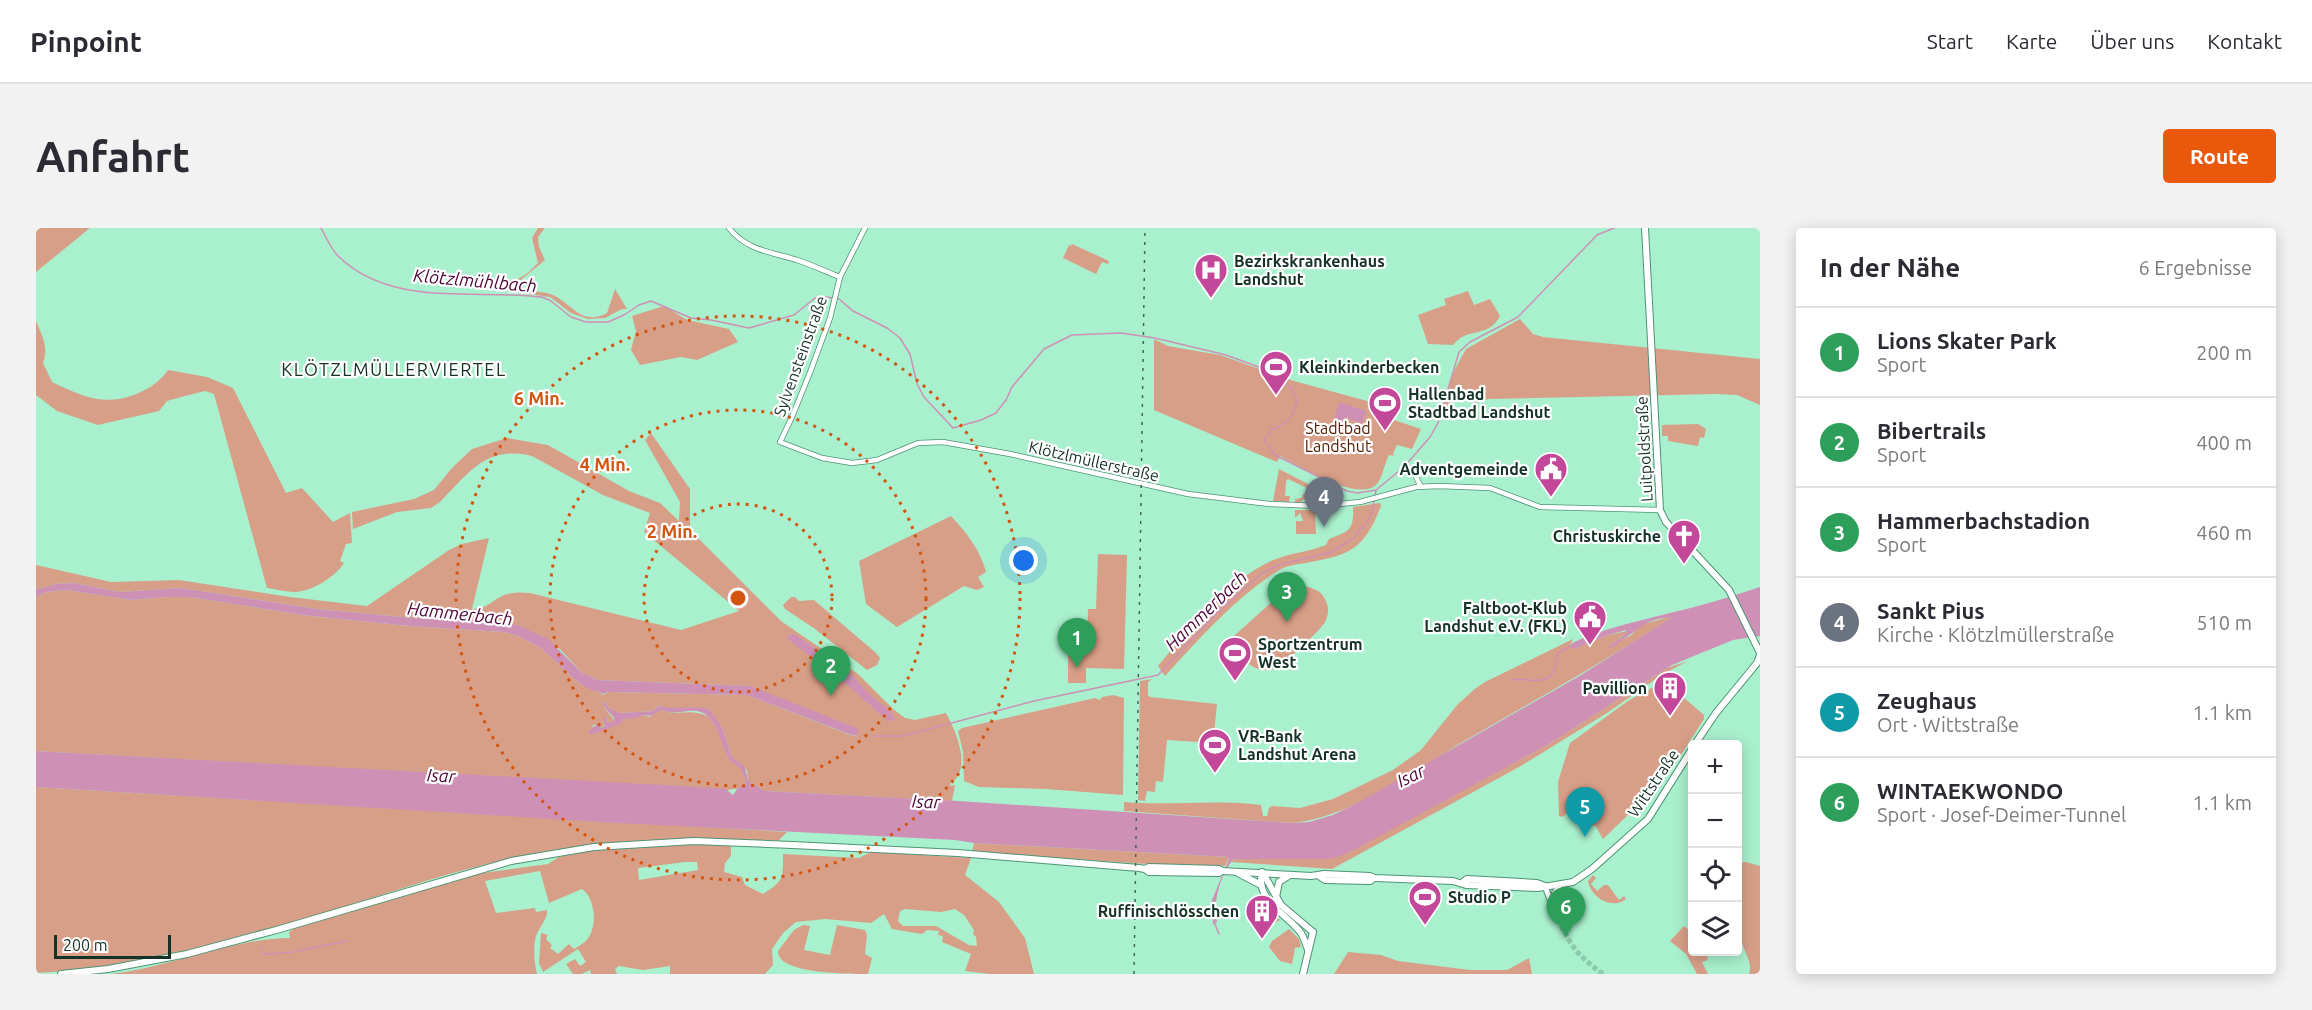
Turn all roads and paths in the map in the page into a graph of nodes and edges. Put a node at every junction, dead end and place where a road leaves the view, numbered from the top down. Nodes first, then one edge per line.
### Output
1 (729, 228) edge
2 (865, 228) edge
3 (1645, 228) edge
4 (840, 277) junction
5 (780, 442) joint
6 (1416, 477) dead end
7 (1421, 487) junction
8 (1660, 510) junction
9 (1753, 637) joint
10 (1760, 654) edge
11 (1698, 740) edge
12 (1688, 756) edge
13 (1234, 872) junction
14 (1262, 872) junction
15 (1290, 875) junction
16 (1261, 885) junction
17 (1560, 885) junction
18 (1545, 886) junction
19 (1276, 897) junction
20 (1289, 923) junction
21 (1312, 932) junction
22 (1308, 950) junction
23 (61, 974) edge
24 (1303, 974) edge

1 - 4 street
2 - 4 street, Sylvensteinstraße
3 - 8 main road, Luitpoldstraße
4 - 5 street, Sylvensteinstraße
5 - 7 street, Klötzlmüllerstraße
6 - 7 street
7 - 8 street, Klötzlmüllerstraße
8 - 9 main road, Luitpoldstraße
9 - 10 main road, Wittstraße
10 - 11 main road, Wittstraße
12 - 17 main road, Wittstraße
13 - 14 main road, Wittstraße
13 - 16 main road
13 - 23 main road, Wittstraße
14 - 15 main road, Wittstraße
14 - 16 main road
14 - 19 main road
15 - 18 main road, Wittstraße
15 - 19 main road
16 - 20 main road
17 - 18 main road, Wittstraße
17 - 18 main road
19 - 21 main road
20 - 21 main road
20 - 22 main road
21 - 22 main road
22 - 24 main road

